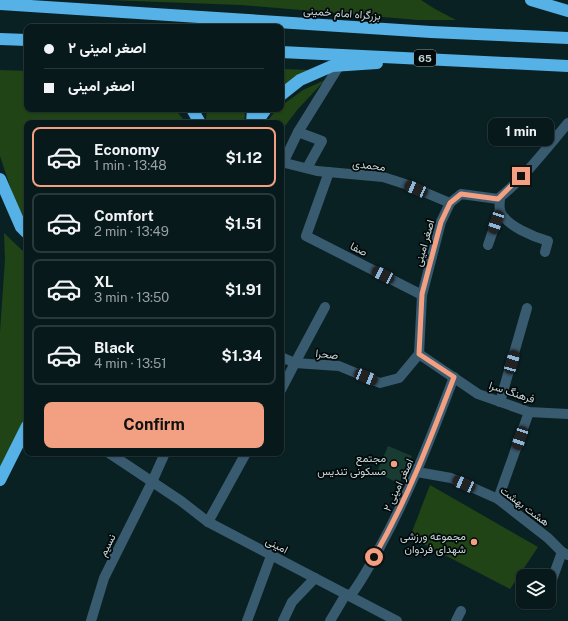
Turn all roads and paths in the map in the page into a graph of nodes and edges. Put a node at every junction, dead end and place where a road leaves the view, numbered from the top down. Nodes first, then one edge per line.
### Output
1 (75, 0) edge
2 (531, 0) edge
3 (0, 4) edge
4 (42, 7) junction
5 (568, 11) edge
6 (568, 38) edge
7 (0, 39) edge
8 (24, 40) edge
9 (284, 52) edge
10 (435, 59) junction
11 (339, 66) junction
12 (568, 66) edge
13 (284, 93) edge
14 (568, 123) edge
15 (298, 132) junction
16 (284, 158) edge
17 (284, 162) edge
18 (307, 168) junction
19 (329, 172) junction
20 (0, 179) edge
21 (500, 198) junction
22 (450, 203) junction
23 (500, 210) junction
24 (24, 230) edge
25 (488, 245) dead end
26 (545, 252) dead end
27 (422, 294) junction
28 (325, 307) dead end
29 (527, 308) dead end
30 (419, 354) junction
31 (284, 358) edge
32 (295, 363) junction
33 (454, 377) junction
34 (284, 384) edge
35 (500, 402) junction
36 (529, 412) junction
37 (568, 414) edge
38 (24, 432) edge
39 (113, 456) edge
40 (164, 456) edge
41 (244, 456) edge
42 (417, 472) junction
43 (0, 480) edge
44 (152, 482) junction
45 (498, 499) junction
46 (208, 522) junction
47 (565, 553) edge
48 (271, 556) junction
49 (556, 573) edge
50 (315, 578) junction
51 (348, 595) junction
52 (461, 611) dead end
53 (390, 619) edge
54 (91, 621) edge
55 (247, 621) edge
56 (282, 621) edge
57 (330, 621) edge
58 (456, 621) edge

1 - 4 highway
2 - 5 highway
3 - 4 highway, بزرگراه امام خمینی
4 - 6 highway, بزرگراه امام خمینی
7 - 8 highway
9 - 10 highway, 65
10 - 11 highway
10 - 12 highway, 65
11 - 13 highway
11 - 15 street
14 - 21 street
15 - 16 street
15 - 18 street
17 - 18 street, محمدی
18 - 19 street, محمدی
19 - 22 street, محمدی
19 - 27 street, صفا
20 - 24 highway
21 - 22 street
21 - 23 street
22 - 27 street, اصغر امینی
23 - 25 street
23 - 26 street
27 - 30 street, اصغر امینی
28 - 32 street
29 - 35 street
30 - 32 street, صحرا
30 - 33 street
31 - 32 street, صحرا
32 - 34 street
33 - 35 street, فرهنگ سرا
33 - 42 street, ۲ اصغر امینی
35 - 36 street, فرهنگ سرا
36 - 37 street, فرهنگ سرا
36 - 45 street
38 - 43 highway
39 - 44 street, امینی
40 - 44 street, نسیم
41 - 46 street
42 - 45 street, هشت بهشت
42 - 51 street, ۲ اصغر امینی
44 - 46 street, امینی
44 - 54 street, نسیم
45 - 47 street, هشت بهشت
46 - 48 street, امینی
47 - 49 street
48 - 50 street, امینی
48 - 55 street
50 - 51 street, امینی
50 - 56 street
51 - 53 street, امینی
51 - 57 street, ۲ اصغر امینی
52 - 58 street

